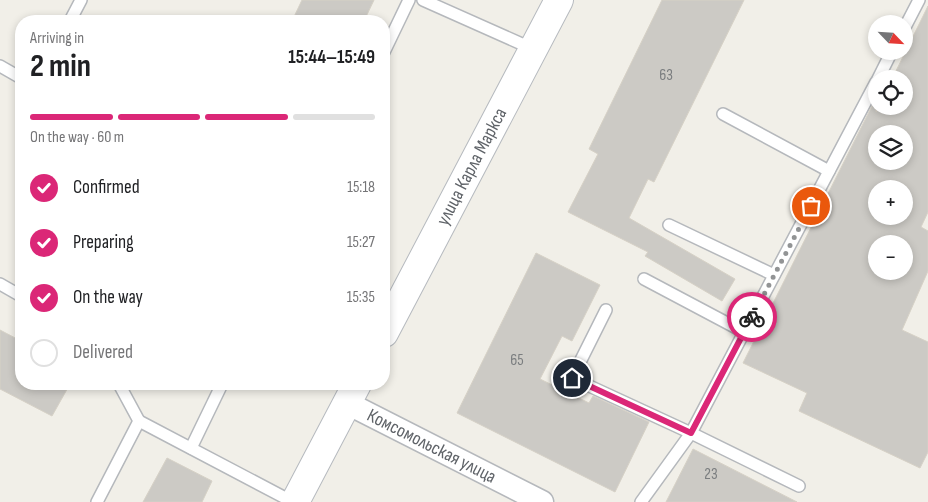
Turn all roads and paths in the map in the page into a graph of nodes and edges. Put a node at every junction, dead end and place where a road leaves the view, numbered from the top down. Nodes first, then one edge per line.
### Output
1 (81, 0) edge
2 (409, 0) edge
3 (424, 0) edge
4 (559, 0) edge
5 (919, 0) edge
6 (73, 15) edge
7 (911, 15) edge
8 (390, 40) edge
9 (533, 49) junction
10 (0, 66) edge
11 (15, 75) edge
12 (868, 97) edge
13 (723, 114) dead end
14 (829, 172) junction
15 (669, 225) dead end
16 (774, 275) junction
17 (644, 279) dead end
18 (0, 284) edge
19 (15, 293) edge
20 (606, 310) dead end
21 (390, 322) edge
22 (744, 332) junction
23 (122, 390) edge
24 (219, 390) edge
25 (352, 393) edge
26 (140, 421) junction
27 (691, 433) junction
28 (191, 448) junction
29 (799, 486) dead end
30 (97, 502) edge
31 (294, 502) edge
32 (542, 502) edge
33 (641, 502) edge

1 - 6 lane
2 - 8 lane
3 - 9 lane
4 - 9 main road, улица Карла Маркса
5 - 7 lane
9 - 21 main road, улица Карла Маркса
10 - 11 lane
12 - 14 lane
13 - 14 lane
14 - 16 lane
15 - 16 lane
16 - 22 lane
17 - 22 lane
18 - 19 lane
20 - 27 lane
22 - 27 lane
23 - 26 lane
24 - 28 lane
25 - 31 main road
25 - 32 street, Комсомольская улица
26 - 28 lane
26 - 30 lane
27 - 29 lane
27 - 33 lane
28 - 31 lane

